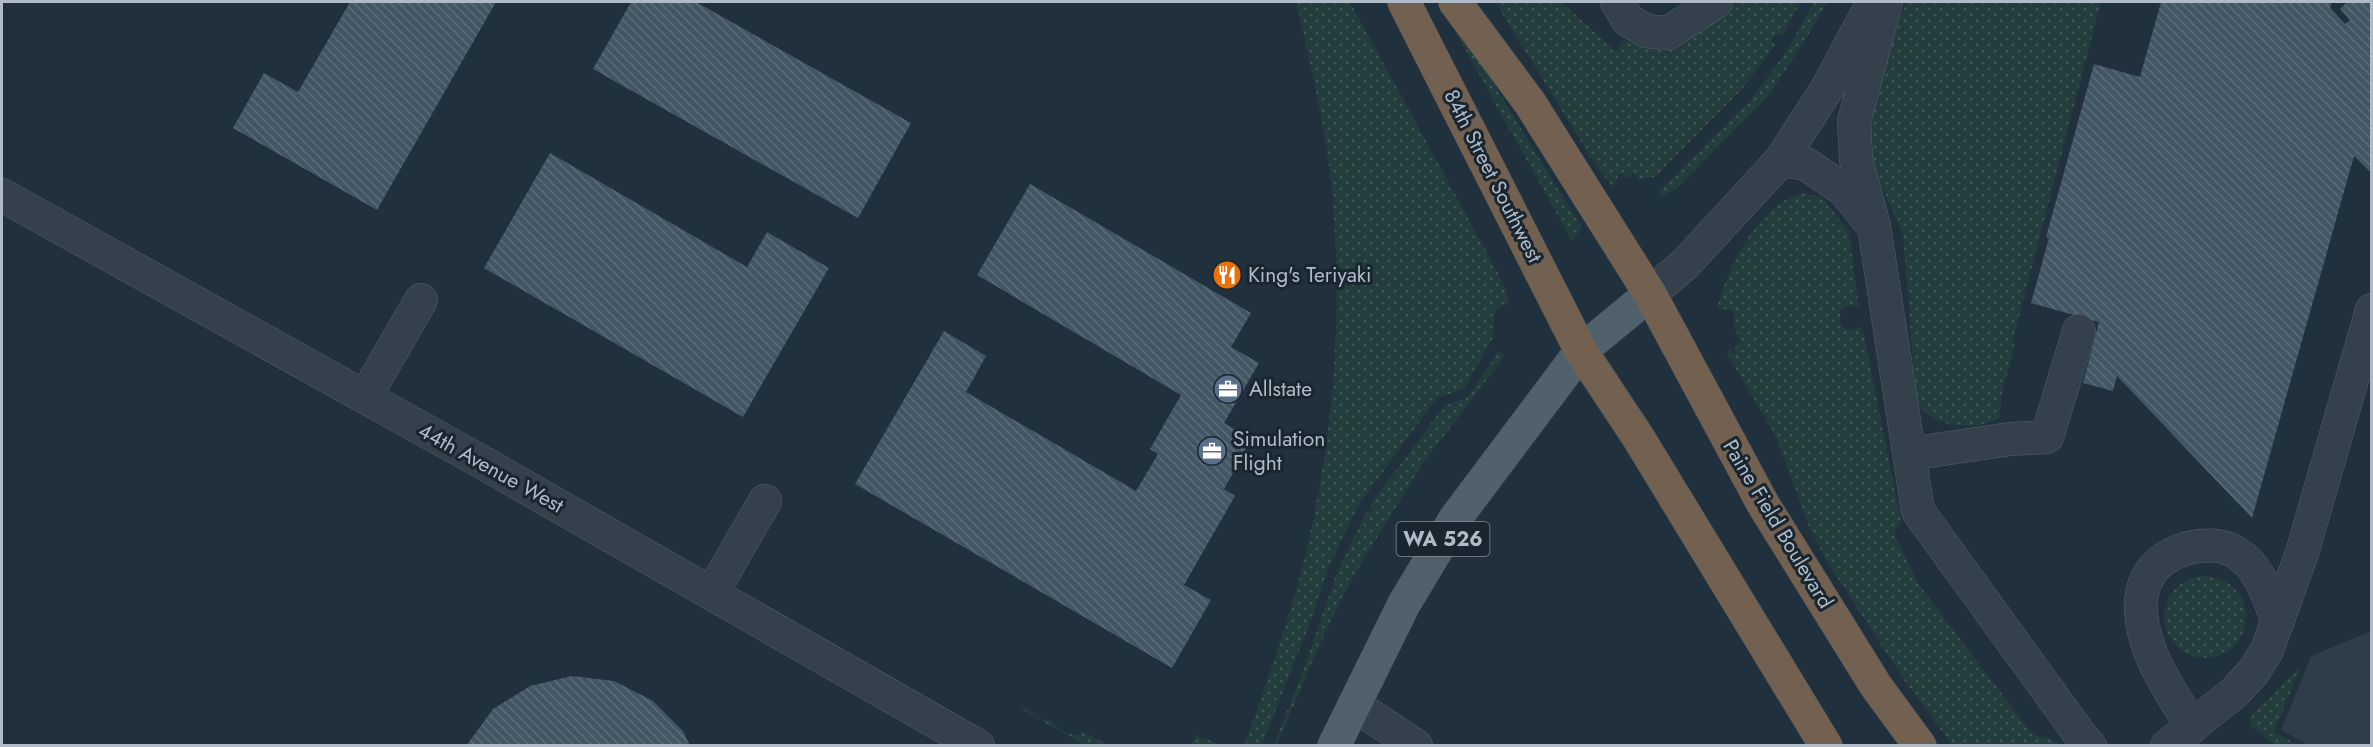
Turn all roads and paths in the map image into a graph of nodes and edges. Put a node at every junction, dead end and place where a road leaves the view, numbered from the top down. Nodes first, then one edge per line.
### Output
1 (1404, 2) edge
2 (1455, 2) edge
3 (1617, 2) edge
4 (1716, 2) edge
5 (1873, 2) edge
6 (1886, 2) edge
7 (1781, 160) junction
8 (2, 195) edge
9 (1874, 226) junction
10 (1650, 294) junction
11 (421, 300) dead end
12 (2372, 310) edge
13 (2079, 331) dead end
14 (1581, 351) junction
15 (365, 397) junction
16 (1910, 454) junction
17 (765, 501) dead end
18 (712, 593) junction
19 (2278, 621) junction
20 (1354, 705) junction
21 (2179, 736) edge
22 (978, 746) edge
23 (1334, 746) edge
24 (1416, 746) edge
25 (1826, 746) edge
26 (1920, 746) edge
27 (2090, 746) edge

1 - 14 highway, 84th Street Southwest
2 - 10 highway
3 - 4 street
5 - 7 street
6 - 9 street
7 - 9 street
7 - 10 street
8 - 15 street, 44th Avenue West
9 - 16 street
10 - 14 main road, WA 526
10 - 26 highway, Paine Field Boulevard
11 - 15 street
12 - 19 street
13 - 16 street
14 - 20 main road, WA 526
14 - 25 highway
15 - 18 street, 44th Avenue West
16 - 27 street
17 - 18 street
18 - 22 street, 44th Avenue West
19 - 21 street
19 - 21 street
20 - 23 main road, WA 526
20 - 24 street

